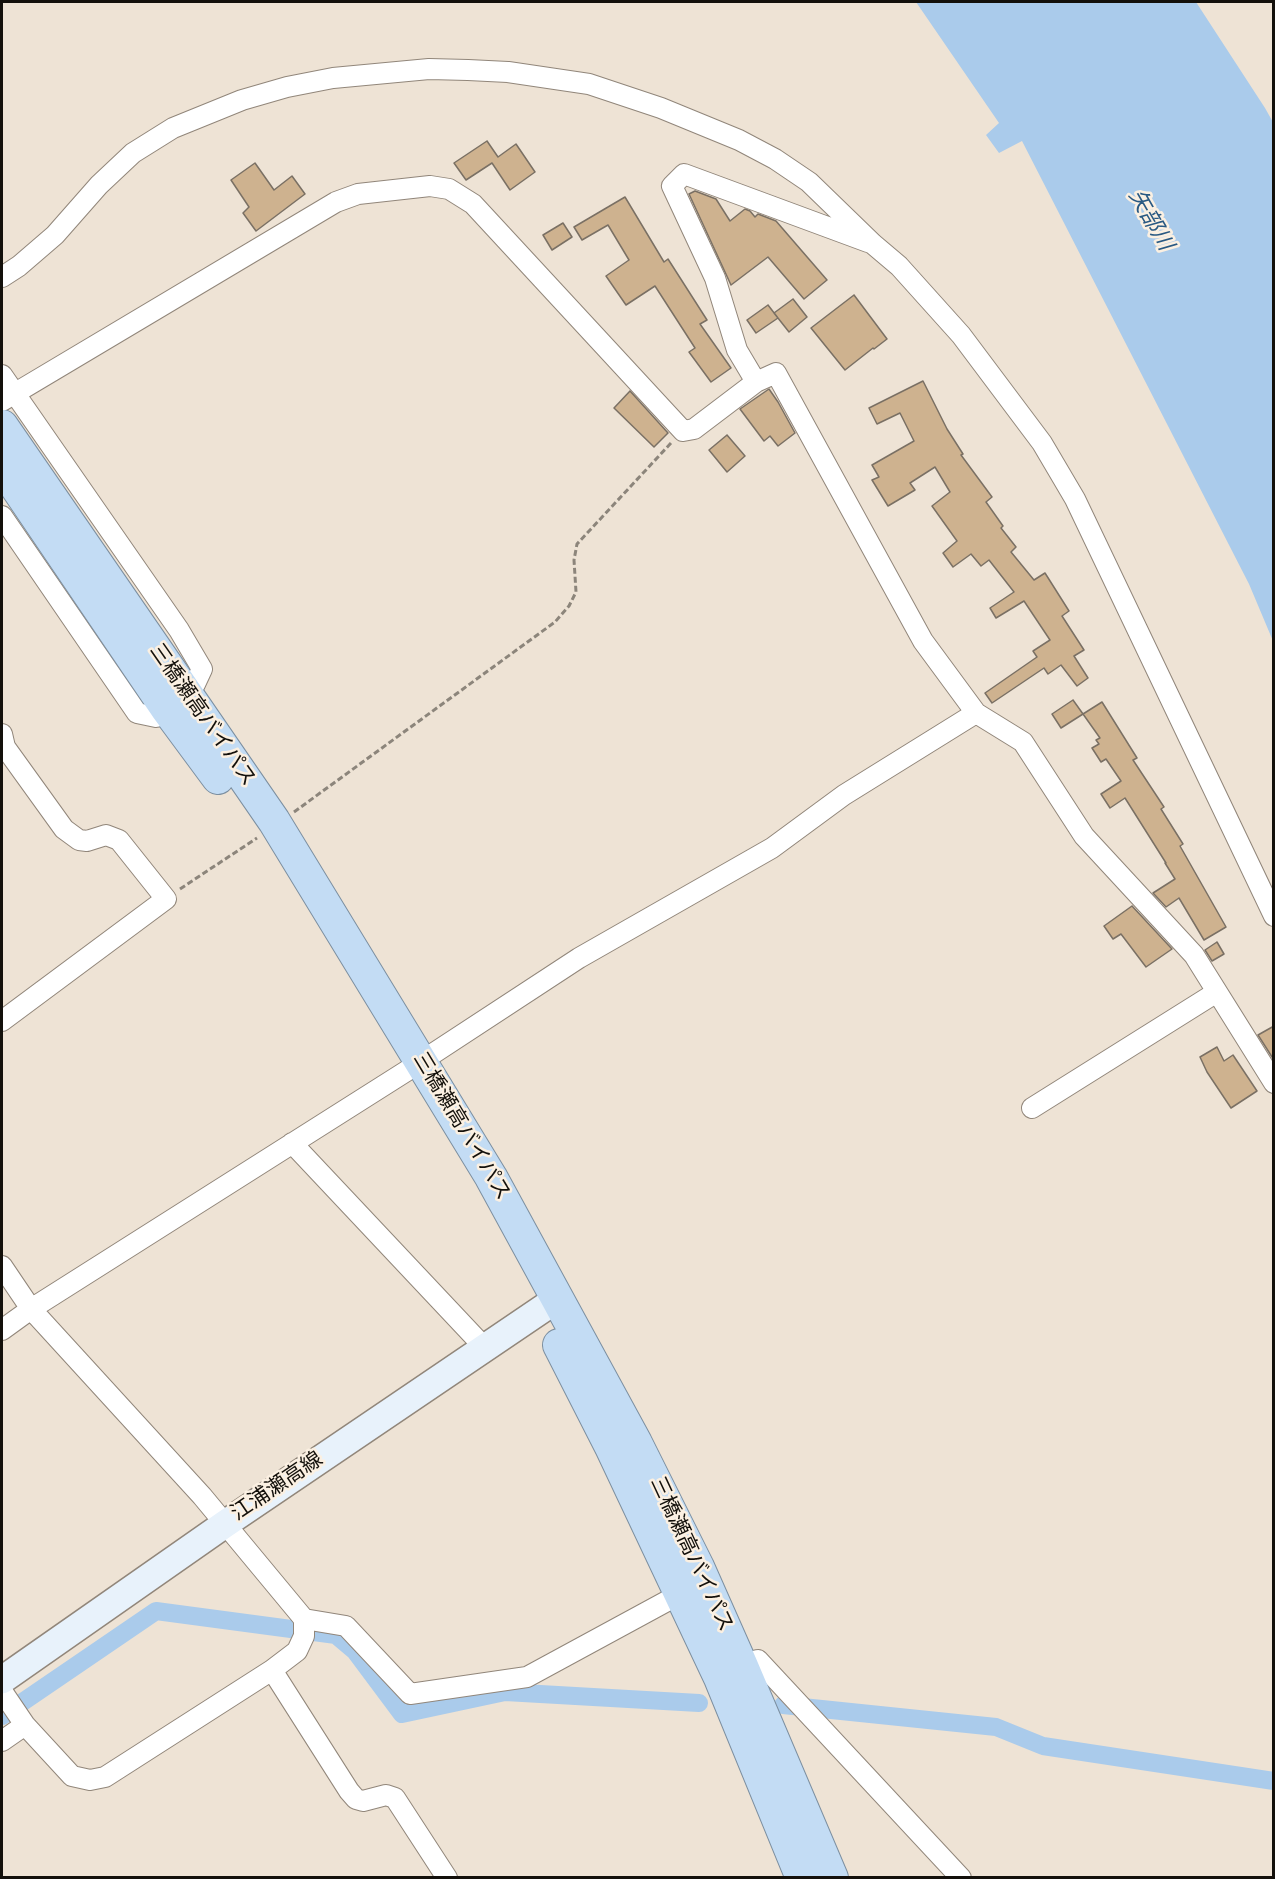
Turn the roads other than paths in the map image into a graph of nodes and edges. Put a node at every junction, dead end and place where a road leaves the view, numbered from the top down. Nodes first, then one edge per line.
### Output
1 (873, 244) junction
2 (2, 277) edge
3 (2, 375) edge
4 (756, 382) junction
5 (8, 398) edge
6 (2, 426) edge
7 (2, 466) edge
8 (2, 516) edge
9 (105, 598) junction
10 (176, 701) junction
11 (976, 713) junction
12 (2, 734) edge
13 (1274, 916) edge
14 (1217, 992) junction
15 (2, 1021) edge
16 (413, 1066) junction
17 (1274, 1083) edge
18 (1032, 1108) dead end
19 (292, 1143) junction
20 (2, 1266) edge
21 (549, 1304) junction
22 (31, 1309) junction
23 (2, 1330) edge
24 (484, 1347) junction
25 (225, 1524) junction
26 (693, 1590) junction
27 (304, 1628) junction
28 (741, 1664) junction
29 (272, 1670) junction
30 (2, 1680) edge
31 (2, 1691) edge
32 (25, 1725) junction
33 (2, 1741) edge
34 (447, 1878) edge
35 (802, 1878) edge
36 (832, 1878) edge
37 (961, 1878) edge

1 - 2 street
1 - 4 street
1 - 13 street
3 - 5 street
4 - 5 street
4 - 11 street
5 - 10 street
6 - 9 highway, 三橋瀬高バイパス
7 - 9 highway, 三橋瀬高バイパス
8 - 10 street
9 - 10 highway, 三橋瀬高バイパス
10 - 16 highway, 三橋瀬高バイパス
11 - 14 street
11 - 16 street
12 - 15 street
14 - 17 street
14 - 18 street
16 - 19 street
16 - 21 highway, 三橋瀬高バイパス
19 - 22 street
19 - 24 street
20 - 22 street
21 - 24 main road, 江浦瀬高線
21 - 26 highway, 三橋瀬高バイパス
22 - 23 street
22 - 25 street
24 - 25 main road, 江浦瀬高線
25 - 27 street
25 - 30 main road, 江浦瀬高線
26 - 27 street
26 - 28 highway, 三橋瀬高バイパス
26 - 35 highway, 三橋瀬高バイパス
27 - 29 street
28 - 36 highway, 三橋瀬高バイパス
28 - 37 street
29 - 32 street
29 - 34 street
31 - 32 street
32 - 33 street

